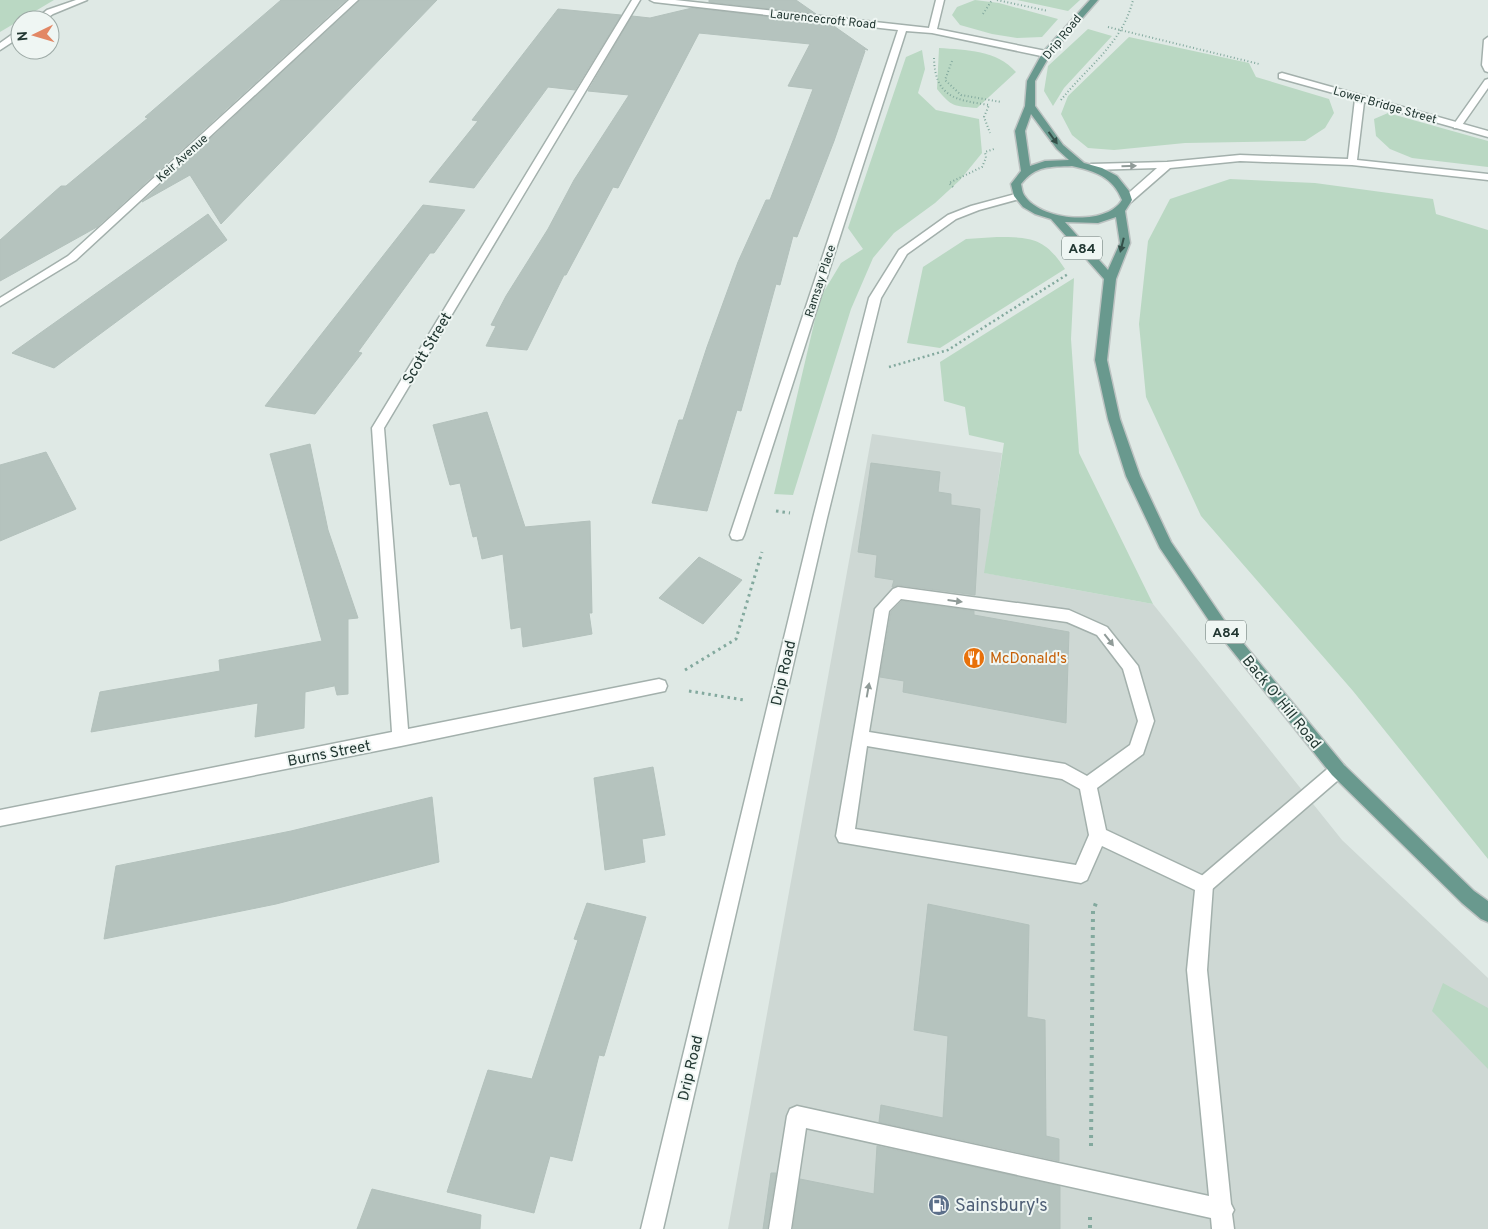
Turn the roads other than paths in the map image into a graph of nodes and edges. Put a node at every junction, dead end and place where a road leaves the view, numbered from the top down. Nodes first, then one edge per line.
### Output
1 (82, 0) edge
2 (354, 0) edge
3 (636, 0) edge
4 (654, 0) edge
5 (940, 0) edge
6 (1094, 0) edge
7 (55, 10) edge
8 (903, 28) junction
9 (932, 31) junction
10 (1488, 40) edge
11 (1046, 54) junction
12 (1488, 69) edge
13 (1282, 76) road end
14 (1488, 82) edge
15 (1360, 99) junction
16 (1030, 106) junction
17 (1457, 126) junction
18 (1488, 134) edge
19 (1352, 162) junction
20 (1167, 165) junction
21 (1086, 166) junction
22 (1026, 171) junction
23 (1488, 177) edge
24 (1019, 196) junction
25 (1127, 200) junction
26 (1120, 211) junction
27 (1055, 218) junction
28 (1110, 279) junction
29 (0, 302) edge
30 (737, 535) dead end
31 (658, 686) road end
32 (860, 738) junction
33 (401, 739) junction
34 (1338, 770) junction
35 (1088, 785) junction
36 (0, 818) edge
37 (1098, 834) junction
38 (1204, 885) junction
39 (1488, 913) edge
40 (1223, 1220) edge
41 (652, 1229) edge
42 (780, 1229) edge

1 - 7 street
2 - 29 street, Keir Avenue
3 - 33 street, Scott Street
4 - 8 street, Laurencecroft Road
5 - 9 street
6 - 11 main road, Drip Road
8 - 9 street, Laurencecroft Road
8 - 30 street, Ramsay Place
9 - 11 street, Laurencecroft Road
10 - 12 street
11 - 16 main road, Drip Road
13 - 15 street, Lower Bridge Street
14 - 17 street
15 - 17 street, Lower Bridge Street
15 - 19 street
16 -> 21 main road
16 - 22 main road, Drip Road
17 - 18 street, Lower Bridge Street
19 - 20 street
19 - 23 street
21 -> 20 street
20 - 25 street
21 - 22 main road
21 - 25 main road
22 - 24 main road
24 - 27 main road
24 - 41 street, Drip Road
25 - 26 main road
26 - 27 main road
26 -> 28 main road, A84
27 - 28 main road, A84
28 - 34 main road, Back O' Hill Road / A84
31 - 33 street, Burns Street
32 - 35 street
32 -> 35 street
32 - 37 street
33 - 36 street, Burns Street
34 - 38 street
34 - 39 main road, Back O' Hill Road / A84
35 - 37 street
37 - 38 street
38 - 40 street
40 - 42 street

